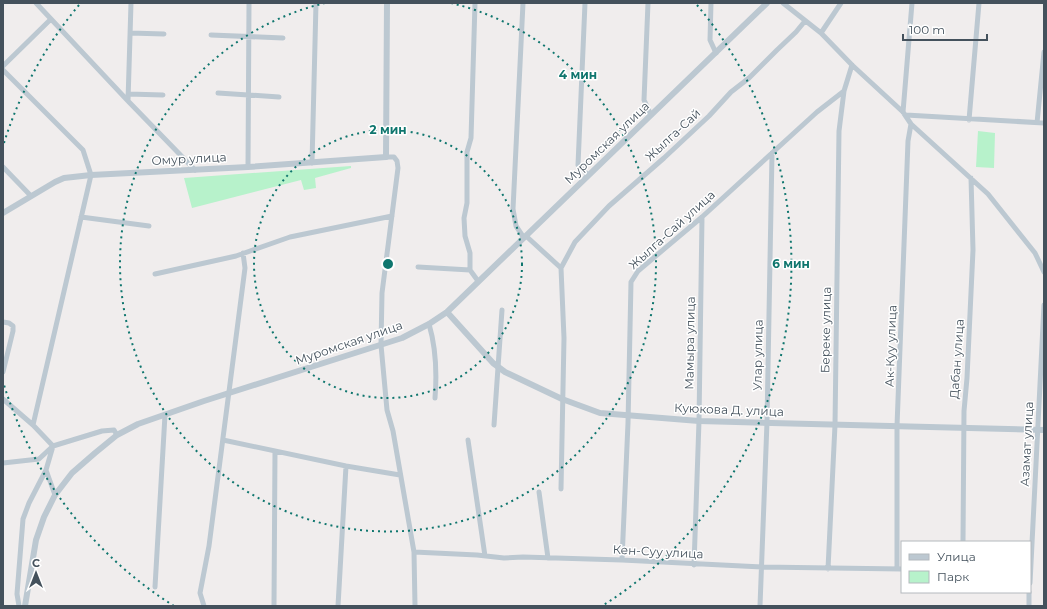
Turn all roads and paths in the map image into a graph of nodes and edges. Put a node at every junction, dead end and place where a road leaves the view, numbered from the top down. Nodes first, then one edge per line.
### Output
1 (36, 3) edge
2 (131, 3) edge
3 (250, 3) edge
4 (316, 3) edge
5 (387, 3) edge
6 (475, 3) edge
7 (522, 3) edge
8 (585, 3) edge
9 (648, 3) edge
10 (711, 3) edge
11 (767, 3) edge
12 (783, 3) edge
13 (841, 3) edge
14 (912, 3) edge
15 (979, 3) edge
16 (51, 20) junction
17 (806, 21) junction
18 (130, 33) junction
19 (820, 33) junction
20 (164, 34) dead end
21 (211, 35) dead end
22 (249, 36) junction
23 (283, 38) dead end
24 (1044, 52) edge
25 (716, 53) junction
26 (852, 65) junction
27 (3, 66) edge
28 (3, 70) edge
29 (844, 91) junction
30 (218, 92) dead end
31 (128, 94) junction
32 (248, 94) junction
33 (162, 95) dead end
34 (279, 97) dead end
35 (128, 101) junction
36 (904, 113) junction
37 (651, 115) junction
38 (969, 120) junction
39 (1037, 123) junction
40 (1044, 123) edge
41 (911, 124) junction
42 (772, 153) junction
43 (386, 157) junction
44 (312, 163) junction
45 (3, 167) edge
46 (248, 167) junction
47 (195, 170) junction
48 (91, 175) junction
49 (588, 175) junction
50 (971, 178) junction
51 (31, 196) junction
52 (3, 213) edge
53 (392, 216) junction
54 (81, 217) junction
55 (702, 217) junction
56 (149, 226) dead end
57 (525, 237) junction
58 (244, 253) junction
59 (418, 267) dead end
60 (561, 268) junction
61 (470, 270) junction
62 (1044, 272) edge
63 (155, 274) dead end
64 (478, 281) junction
65 (1044, 305) edge
66 (502, 310) dead end
67 (447, 312) junction
68 (3, 322) edge
69 (429, 324) junction
70 (381, 345) junction
71 (497, 366) junction
72 (3, 372) edge
73 (228, 394) junction
74 (436, 398) dead end
75 (3, 399) edge
76 (562, 399) junction
77 (165, 415) junction
78 (628, 416) junction
79 (699, 421) junction
80 (767, 422) junction
81 (494, 425) dead end
82 (835, 425) junction
83 (33, 426) junction
84 (898, 426) junction
85 (964, 428) junction
86 (1041, 430) edge
87 (118, 435) junction
88 (222, 440) junction
89 (468, 440) dead end
90 (53, 446) junction
91 (275, 451) junction
92 (3, 464) edge
93 (346, 466) junction
94 (46, 470) junction
95 (400, 475) junction
96 (561, 489) dead end
97 (539, 492) dead end
98 (55, 495) junction
99 (963, 541) edge
100 (414, 552) junction
101 (485, 556) junction
102 (1031, 556) edge
103 (548, 558) junction
104 (622, 560) junction
105 (694, 565) junction
106 (762, 567) junction
107 (828, 569) junction
108 (900, 569) edge
109 (155, 587) dead end
110 (1029, 593) edge
111 (19, 606) edge
112 (25, 606) edge
113 (204, 606) edge
114 (274, 606) edge
115 (338, 606) edge
116 (415, 606) edge
117 (760, 606) edge
118 (1028, 606) edge

1 - 16 street
2 - 18 street
3 - 22 street
4 - 44 street
5 - 43 street
6 - 61 street
7 - 57 street
8 - 49 street
9 - 37 street
10 - 25 street
11 - 25 street, Муромская улица
12 - 17 street
13 - 19 street
14 - 36 street
15 - 38 street
16 - 27 street
16 - 35 street
17 - 19 street
17 - 60 street, Жылга-Сай
18 - 20 street
18 - 31 street
19 - 26 street
21 - 22 street
22 - 23 street
22 - 32 street
24 - 39 street
25 - 37 street, Муромская улица
26 - 29 street
26 - 36 street
28 - 48 street
29 - 42 street, Жылга-Сай улица
29 - 82 street, Береке улица
30 - 32 street
31 - 33 street
31 - 35 street
32 - 34 street
32 - 46 street
35 - 47 street
36 - 38 street
36 - 41 street
37 - 49 street, Муромская улица
38 - 39 street
39 - 40 street
41 - 50 street
41 - 84 street, Ак-Куу улица
42 - 55 street, Жылга-Сай улица
42 - 80 street, Улар улица
43 - 44 street, Омур улица
43 - 53 street
44 - 46 street, Омур улица
45 - 51 street
46 - 47 street, Омур улица
47 - 48 street, Омур улица
48 - 51 street, Омур улица
48 - 54 street
49 - 57 street, Муромская улица
50 - 62 street
50 - 85 street, Дабан улица
51 - 52 street, Омур улица
53 - 58 street
53 - 70 street
54 - 56 street
54 - 83 street
55 - 78 street, Жылга-Сай улица
55 - 79 street, Мамыра улица
57 - 60 street
57 - 64 street, Муромская улица
58 - 63 street
58 - 73 street
59 - 61 street
60 - 76 street
61 - 64 street
64 - 67 street, Муромская улица
65 - 86 street, Азамат улица
66 - 71 street
67 - 69 street, Муромская улица
67 - 71 street, Куюкова Д. улица
68 - 72 street
69 - 70 street, Муромская улица
69 - 74 street
70 - 73 street, Муромская улица
70 - 95 street
71 - 76 street, Куюкова Д. улица
71 - 81 street
73 - 77 street, Муромская улица
73 - 88 street
75 - 83 street
76 - 78 street, Куюкова Д. улица
76 - 96 street
77 - 87 street, Муромская улица
77 - 109 street
78 - 79 street, Куюкова Д. улица
78 - 104 street, Жылга-Сай улица
79 - 80 street, Куюкова Д. улица
79 - 105 street, Мамыра улица
80 - 82 street, Куюкова Д. улица
80 - 106 street, Улар улица
82 - 84 street, Куюкова Д. улица
82 - 107 street, Береке улица
83 - 90 street
84 - 85 street, Куюкова Д. улица
84 - 108 street, Ак-Куу улица
85 - 86 street, Куюкова Д. улица
85 - 99 street, Дабан улица
86 - 102 street, Азамат улица
87 - 90 street
87 - 98 street, Муромская улица
88 - 91 street
88 - 113 street
89 - 101 street
90 - 92 street
90 - 94 street
91 - 93 street
91 - 114 street
93 - 95 street
93 - 115 street
94 - 98 street
94 - 111 street
95 - 100 street
97 - 103 street
98 - 112 street, Муромская улица
100 - 101 street, Кен-Суу улица
100 - 116 street
101 - 103 street, Кен-Суу улица
103 - 104 street, Кен-Суу улица
104 - 105 street, Кен-Суу улица
105 - 106 street, Кен-Суу улица
106 - 107 street, Кен-Суу улица
106 - 117 street, Улар улица
107 - 108 street, Кен-Суу улица
110 - 118 street

